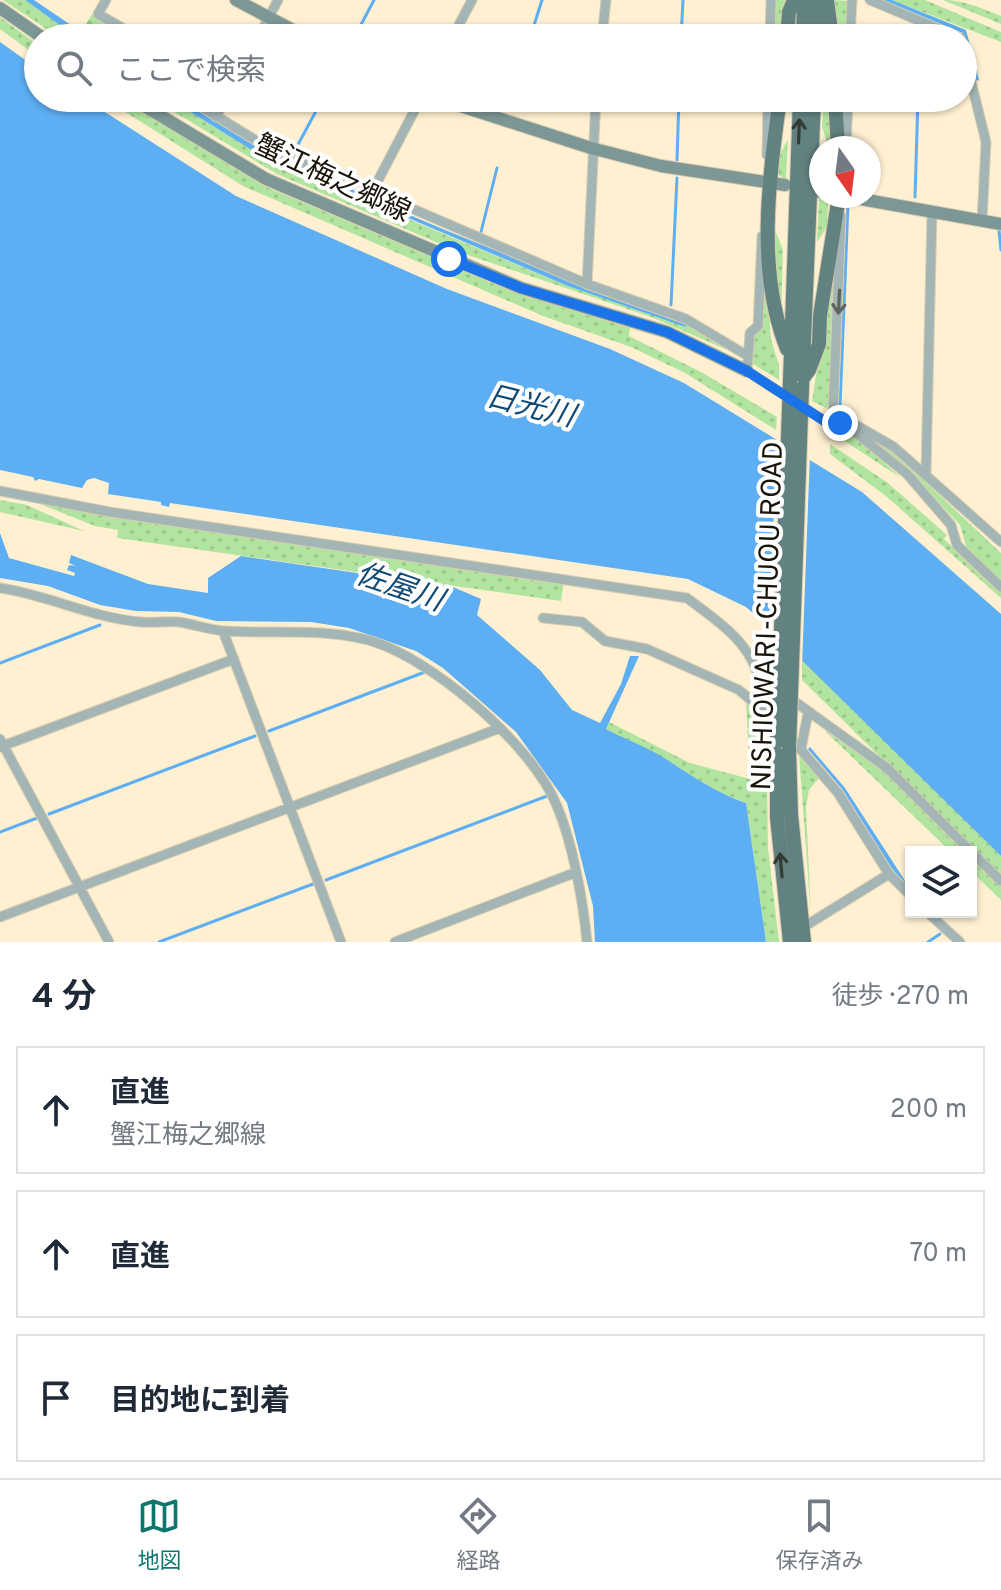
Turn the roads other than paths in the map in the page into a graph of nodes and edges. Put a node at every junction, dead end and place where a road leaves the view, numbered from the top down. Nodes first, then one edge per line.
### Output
1 (106, 0) edge
2 (236, 0) edge
3 (278, 0) edge
4 (472, 0) edge
5 (606, 0) edge
6 (771, 0) edge
7 (794, 0) edge
8 (804, 0) edge
9 (818, 0) edge
10 (827, 0) edge
11 (852, 0) edge
12 (870, 0) edge
13 (0, 8) edge
14 (268, 17) junction
15 (116, 24) edge
16 (265, 24) edge
17 (281, 24) edge
18 (459, 24) edge
19 (603, 24) edge
20 (770, 24) edge
21 (788, 24) edge
22 (803, 24) edge
23 (817, 24) edge
24 (830, 24) edge
25 (851, 24) edge
26 (927, 24) edge
27 (24, 25) edge
28 (977, 106) edge
29 (154, 112) edge
30 (208, 112) edge
31 (219, 112) edge
32 (414, 112) edge
33 (479, 112) edge
34 (595, 112) edge
35 (768, 112) edge
36 (778, 112) edge
37 (800, 112) edge
38 (813, 112) edge
39 (836, 112) edge
40 (847, 112) edge
41 (216, 117) junction
42 (837, 136) edge
43 (846, 136) edge
44 (591, 148) junction
45 (767, 182) junction
46 (785, 185) dead end
47 (372, 192) junction
48 (881, 203) edge
49 (839, 208) edge
50 (841, 208) edge
51 (932, 212) junction
52 (982, 221) junction
53 (1001, 224) edge
54 (587, 284) junction
55 (748, 356) junction
56 (791, 357) junction
57 (747, 371) junction
58 (798, 382) junction
59 (833, 412) junction
60 (826, 422) junction
61 (926, 472) junction
62 (0, 491) edge
63 (1001, 542) edge
64 (1001, 587) edge
65 (0, 588) edge
66 (543, 618) dead end
67 (223, 631) junction
68 (234, 659) junction
69 (762, 678) junction
70 (762, 706) junction
71 (808, 713) junction
72 (500, 728) junction
73 (1, 744) edge
74 (789, 747) junction
75 (290, 808) junction
76 (574, 873) junction
77 (889, 874) junction
78 (1001, 881) edge
79 (81, 887) junction
80 (905, 890) edge
81 (0, 917) edge
82 (934, 918) edge
83 (803, 935) edge
84 (109, 942) edge
85 (341, 942) edge
86 (395, 942) edge
87 (587, 942) edge
88 (790, 942) edge
89 (960, 942) edge

1 - 15 street
2 - 14 main road
3 - 14 street
4 - 18 street
5 - 19 street
6 - 20 street
7 - 21 main road
8 - 22 main road
9 - 23 main road
10 - 24 main road
11 - 25 street
12 - 26 street
13 - 27 main road
14 - 16 street
14 - 17 main road
28 - 52 street
29 - 57 main road, 蟹江梅之郷線
30 - 41 street
31 - 41 street
32 - 47 street
33 - 44 main road
34 - 44 street
35 - 45 street
36 - 45 main road
56 -> 37 main road, NISHIOWARI-CHUOU ROAD
38 - 58 main road, NISHIOWARI-CHUOU ROAD
39 - 42 main road
40 - 43 street
41 - 47 street
44 - 45 main road
44 - 54 street
45 - 46 main road
45 - 55 street
45 - 56 main road
47 - 54 street
48 - 51 main road
49 - 58 main road
50 -> 59 street
51 - 52 main road
51 - 61 street
52 - 53 main road
54 - 55 street
55 - 57 street
56 - 58 main road, NISHIOWARI-CHUOU ROAD
57 - 60 street
58 - 74 main road, NISHIOWARI-CHUOU ROAD, bridge
59 - 60 street
59 - 61 street
60 - 64 street
61 - 63 street
62 - 69 street
65 - 67 street
66 - 70 street
67 - 68 street
67 - 72 street
68 - 73 street
68 - 75 street
69 - 70 street
69 - 71 street
70 - 74 street
71 - 74 street
71 - 78 street
72 - 75 street
72 - 76 street
73 - 79 street
74 - 77 street
74 - 83 main road, NISHIOWARI-CHUOU ROAD
88 -> 74 main road, NISHIOWARI-CHUOU ROAD
75 - 79 street
75 - 85 street
76 - 86 street
76 - 87 street
77 - 80 street
77 - 83 street
79 - 81 street
79 - 84 street
82 - 89 street

